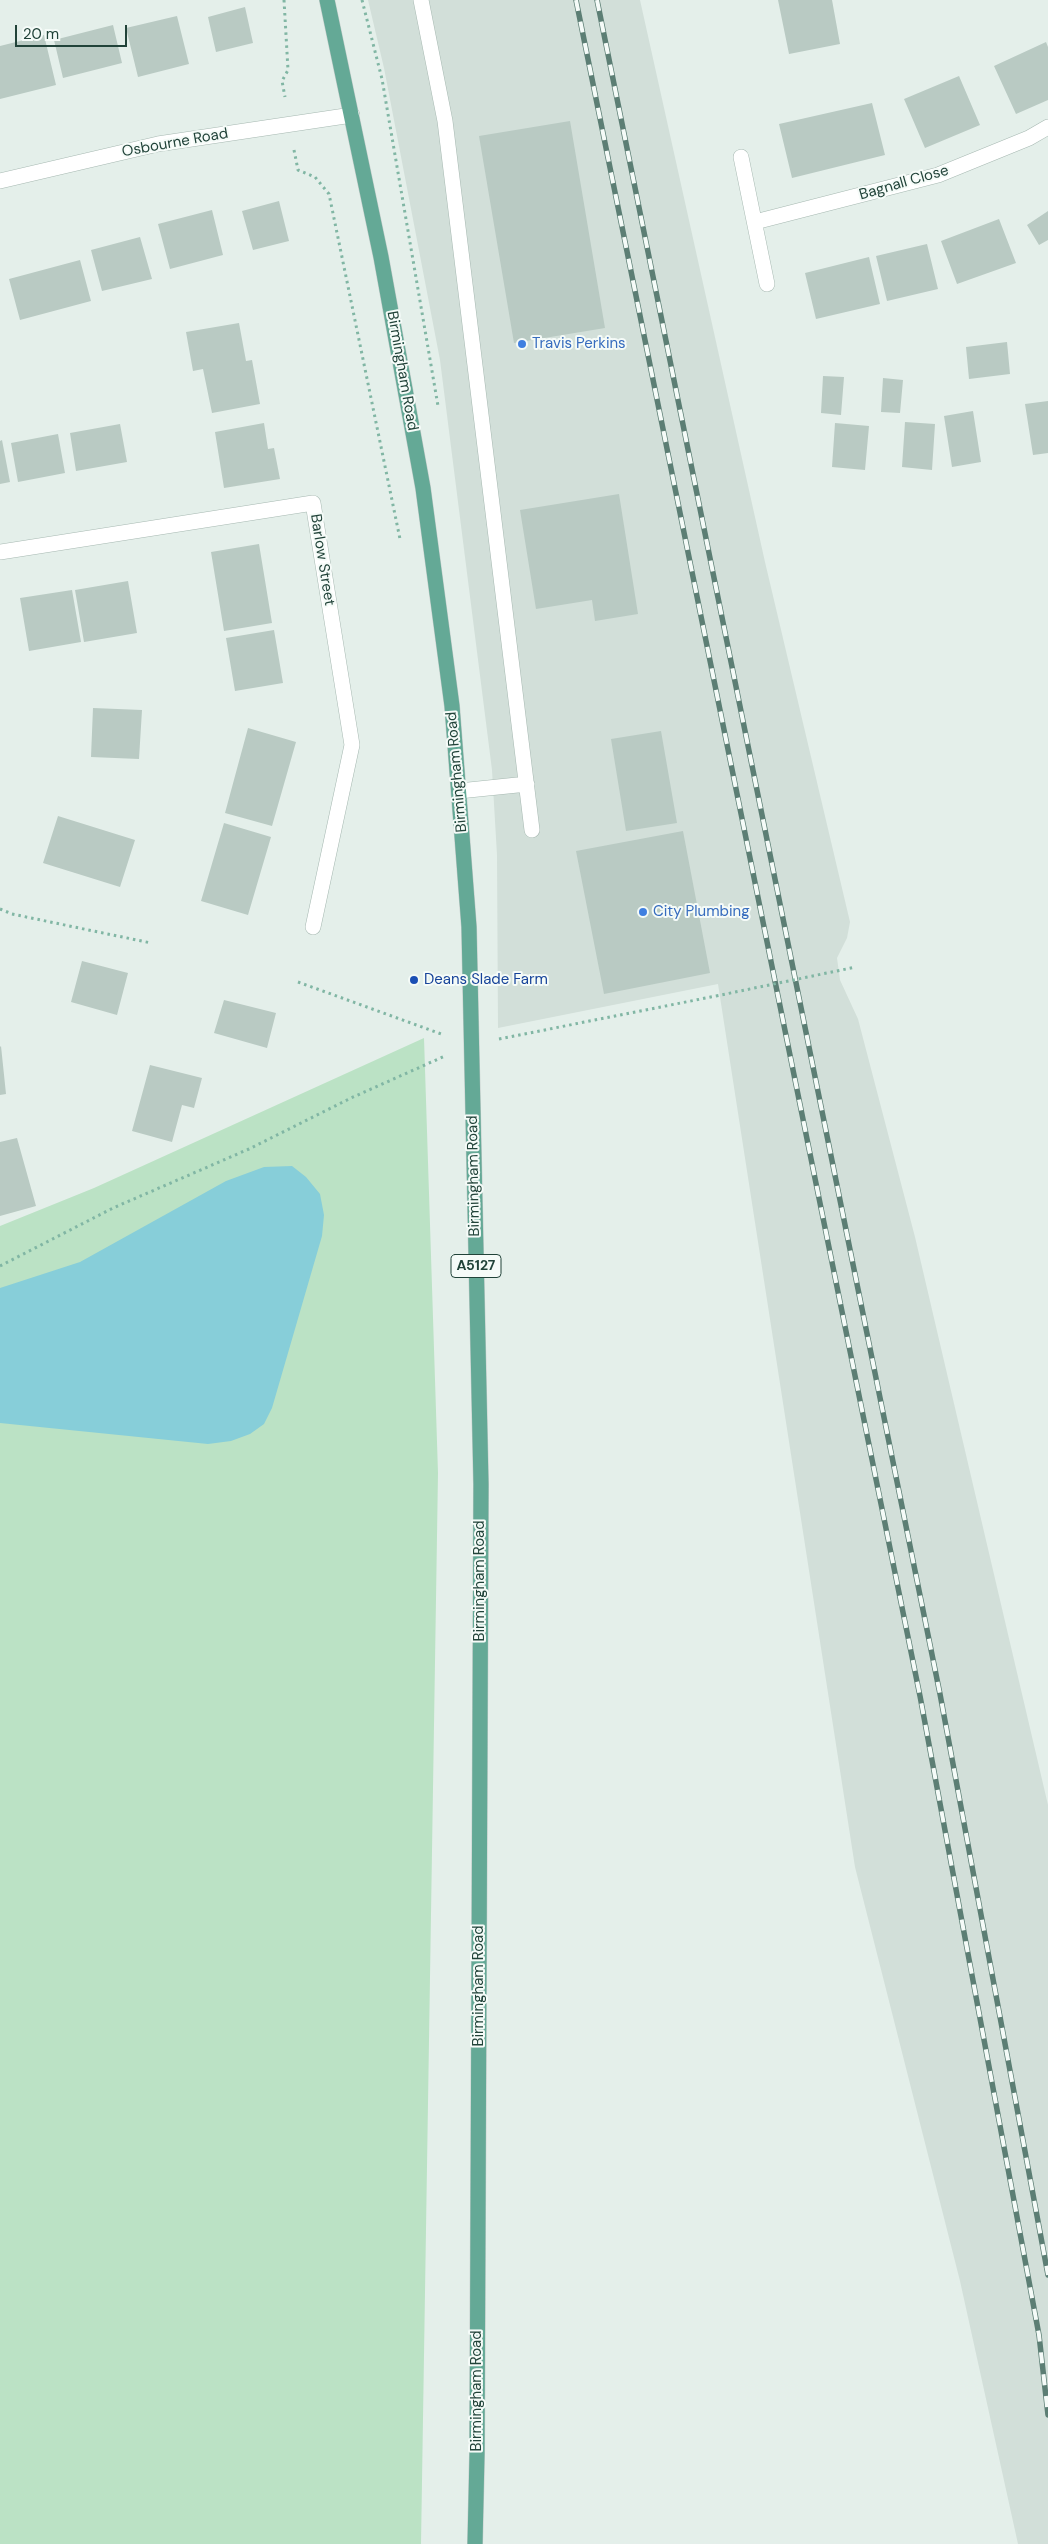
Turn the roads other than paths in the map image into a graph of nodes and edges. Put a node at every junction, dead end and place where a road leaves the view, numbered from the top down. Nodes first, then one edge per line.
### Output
1 (328, 0) edge
2 (422, 0) edge
3 (352, 114) junction
4 (1048, 128) edge
5 (741, 157) dead end
6 (0, 180) edge
7 (755, 222) junction
8 (767, 284) dead end
9 (0, 552) edge
10 (527, 784) junction
11 (460, 791) junction
12 (532, 830) dead end
13 (313, 927) dead end
14 (475, 2544) edge

1 - 3 main road, Birmingham Road / A5127
2 - 10 street
3 - 6 street, Osbourne Road
3 - 11 main road, Birmingham Road / A5127
4 - 7 street, Bagnall Close
5 - 7 street
7 - 8 street
9 - 13 street, Barlow Street
10 - 11 street
10 - 12 street
11 - 14 main road, Birmingham Road / A5127

